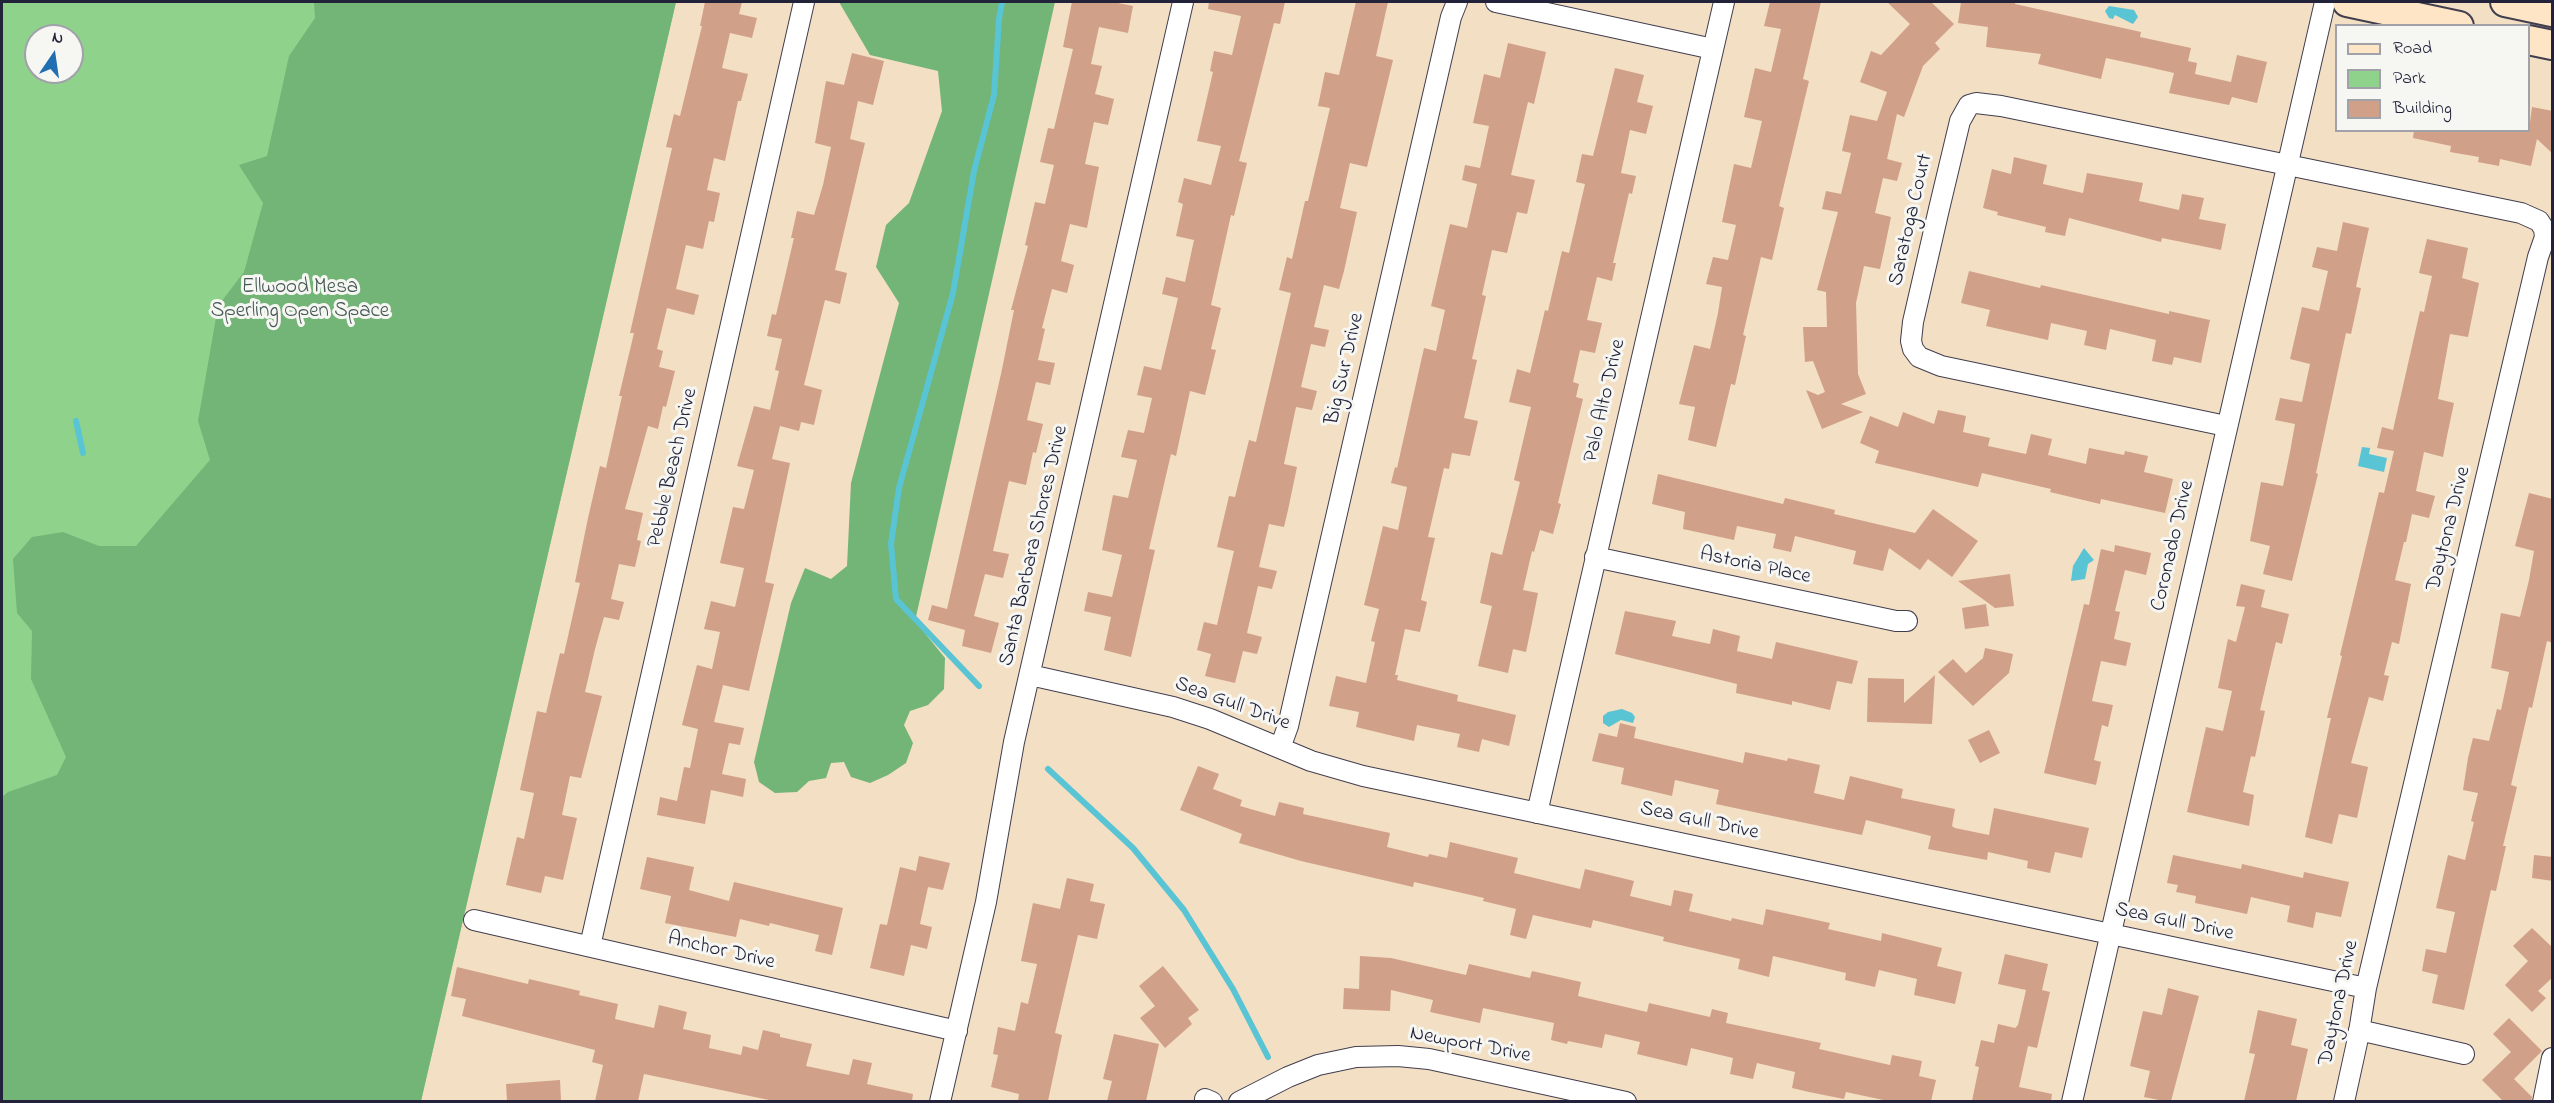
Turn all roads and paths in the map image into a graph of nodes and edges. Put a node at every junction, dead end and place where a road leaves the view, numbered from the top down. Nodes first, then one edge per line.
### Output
1 (804, 2) edge
2 (1183, 2) edge
3 (1457, 2) edge
4 (1496, 2) edge
5 (1724, 2) edge
6 (2325, 2) edge
7 (2347, 2) edge
8 (2505, 2) edge
9 (2553, 12) edge
10 (2450, 24) edge
11 (2530, 40) edge
12 (2553, 45) edge
13 (1713, 49) junction
14 (2288, 166) junction
15 (2226, 426) junction
16 (1595, 557) junction
17 (1907, 621) dead end
18 (1030, 675) junction
19 (1280, 748) junction
20 (1537, 813) junction
21 (474, 920) dead end
22 (2110, 934) junction
23 (590, 946) junction
24 (2366, 988) junction
25 (2360, 1030) junction
26 (957, 1031) junction
27 (2464, 1054) dead end
28 (2553, 1058) edge
29 (940, 1101) edge
30 (1239, 1101) edge
31 (1626, 1101) edge
32 (2072, 1101) edge
33 (2344, 1101) edge
34 (2543, 1101) edge

1 - 23 street, Pebble Beach Drive
2 - 18 street, Santa Barbara Shores Drive
3 - 19 street, Big Sur Drive
4 - 13 street
5 - 13 street, Palo Alto Drive
6 - 14 street, Coronado Drive
7 - 10 main road
8 - 9 main road
11 - 12 main road
13 - 16 street, Palo Alto Drive
14 - 15 street, Coronado Drive
14 - 15 street, Saratoga Court
14 - 24 street, Daytona Drive
15 - 22 street, Coronado Drive
16 - 17 street, Astoria Place
16 - 20 street, Palo Alto Drive
18 - 19 street, Sea Gull Drive
18 - 26 street, Santa Barbara Shores Drive
19 - 20 street, Sea Gull Drive
20 - 22 street, Sea Gull Drive
21 - 23 street, Anchor Drive
22 - 24 street, Sea Gull Drive
22 - 32 street, Coronado Drive
23 - 26 street, Anchor Drive
24 - 25 street, Daytona Drive
25 - 27 street
25 - 33 street, Daytona Drive
26 - 29 street, Santa Barbara Shores Drive
28 - 34 street
30 - 31 street, Newport Drive

